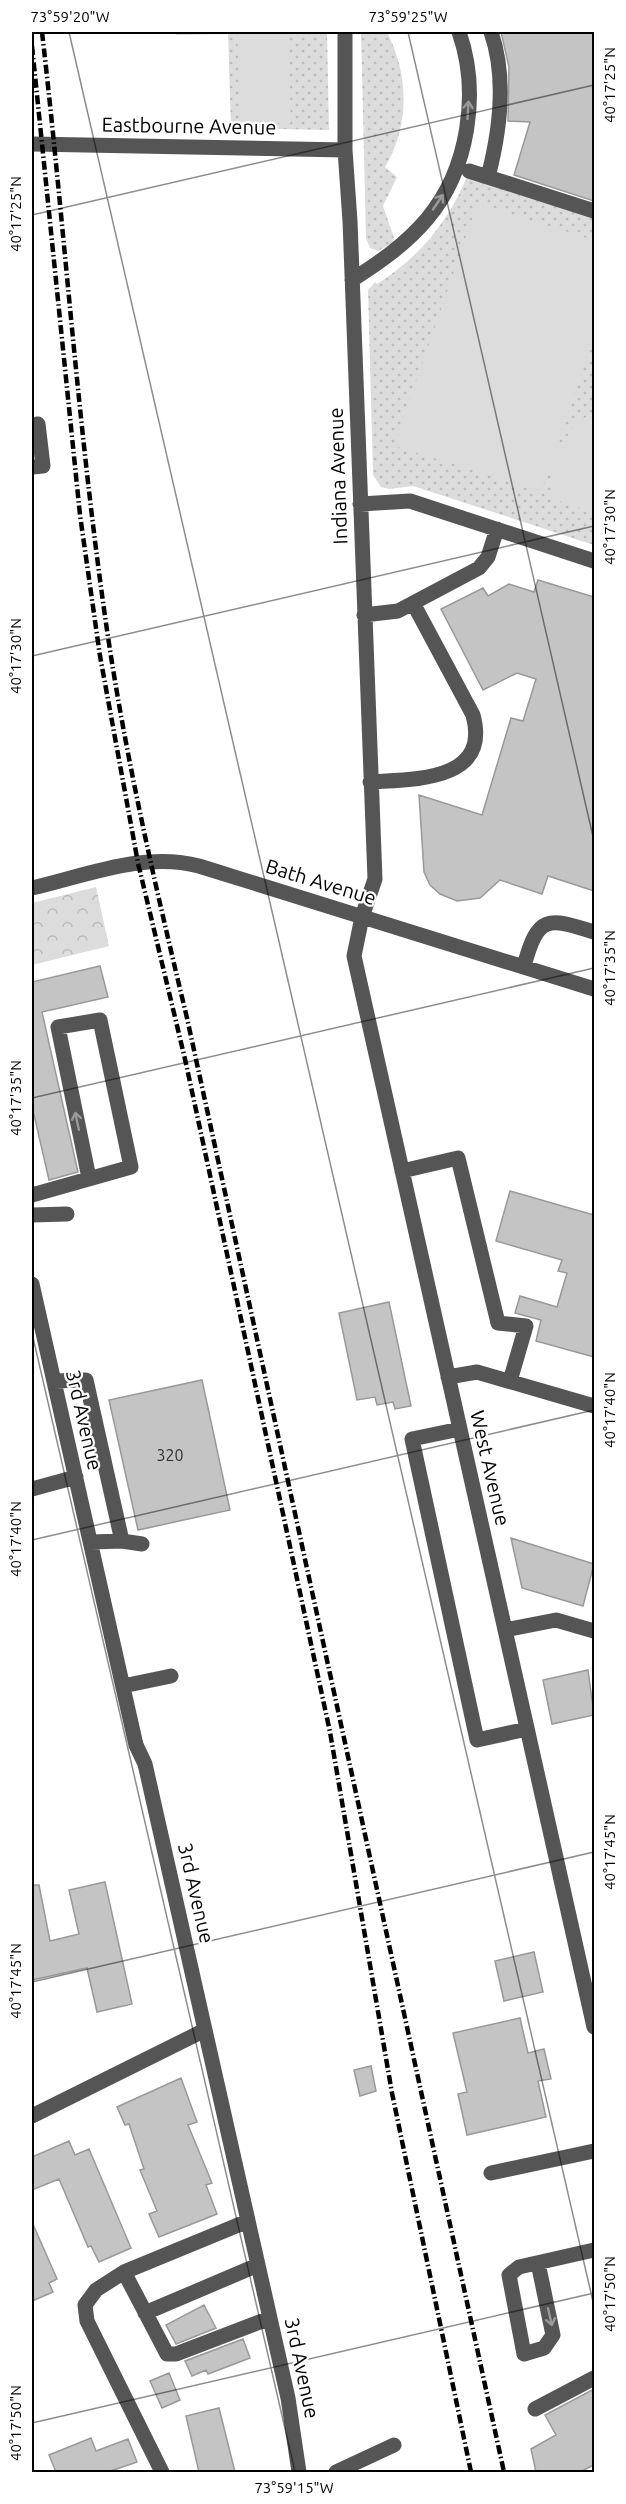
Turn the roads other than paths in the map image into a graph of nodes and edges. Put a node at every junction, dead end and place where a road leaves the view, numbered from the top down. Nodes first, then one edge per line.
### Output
1 (345, 32) edge
2 (459, 32) edge
3 (491, 32) edge
4 (32, 144) edge
5 (345, 150) junction
6 (469, 171) dead end
7 (488, 177) junction
8 (594, 211) edge
9 (350, 221) junction
10 (385, 258) junction
11 (352, 280) junction
12 (32, 425) edge
13 (32, 467) edge
14 (360, 504) junction
15 (497, 529) junction
16 (594, 561) edge
17 (413, 603) junction
18 (364, 615) junction
19 (370, 782) junction
20 (32, 888) edge
21 (362, 917) junction
22 (594, 932) edge
23 (524, 966) junction
24 (594, 989) edge
25 (402, 1171) junction
26 (89, 1178) junction
27 (32, 1195) edge
28 (67, 1214) dead end
29 (32, 1215) edge
30 (32, 1284) edge
31 (36, 1327) edge
32 (448, 1377) junction
33 (54, 1381) junction
34 (510, 1381) junction
35 (594, 1406) edge
36 (460, 1429) junction
37 (76, 1477) junction
38 (32, 1489) edge
39 (122, 1540) junction
40 (90, 1542) junction
41 (142, 1544) dead end
42 (505, 1630) junction
43 (594, 1631) edge
44 (171, 1676) dead end
45 (123, 1686) junction
46 (527, 1729) junction
47 (589, 1979) edge
48 (594, 2027) edge
49 (205, 2030) junction
50 (32, 2116) edge
51 (594, 2151) edge
52 (490, 2174) dead end
53 (248, 2221) junction
54 (594, 2250) edge
55 (538, 2263) junction
56 (258, 2265) junction
57 (124, 2272) junction
58 (145, 2313) junction
59 (270, 2318) junction
60 (594, 2378) edge
61 (535, 2409) dead end
62 (394, 2445) dead end
63 (162, 2472) edge
64 (299, 2472) edge
65 (336, 2472) edge

1 - 5 street, Indiana Avenue
10 -> 2 street
3 - 7 street
4 - 5 street, Eastbourne Avenue
5 - 9 street, Indiana Avenue
6 - 7 street
7 - 8 street
9 - 10 street
9 - 11 street, Indiana Avenue
10 - 11 street
11 - 14 street, Indiana Avenue
12 - 13 street
14 - 15 street
14 - 18 street, Indiana Avenue
15 - 16 street
15 - 17 street
17 - 18 street
17 - 19 street
18 - 19 street, Indiana Avenue
19 - 21 street, Indiana Avenue
20 - 21 street, Bath Avenue
21 - 23 street, Bath Avenue
21 - 25 street, West Avenue
22 - 23 street
23 - 24 street, Bath Avenue
25 - 32 street, West Avenue
25 - 34 street
26 -> 26 street
26 - 27 street
28 - 29 street
30 - 31 street, 3rd Avenue
31 - 33 street, 3rd Avenue
32 - 34 street
32 - 36 street, West Avenue
33 - 37 street, 3rd Avenue
33 - 39 street
34 - 35 street
36 - 42 street, West Avenue
36 - 46 street
37 - 38 street
37 - 40 street, 3rd Avenue
39 - 40 street
39 - 41 street
40 - 45 street, 3rd Avenue
42 - 43 street
42 - 46 street, West Avenue
44 - 45 street
45 - 49 street, 3rd Avenue
46 - 47 street, West Avenue
47 - 48 street, West Avenue
49 - 50 street
49 - 53 street, 3rd Avenue
51 - 52 street
53 - 56 street, 3rd Avenue
53 - 57 street
54 - 55 street
55 -> 55 street
56 - 58 street
56 - 59 street, 3rd Avenue
57 - 58 street
57 - 63 street
58 - 59 street
59 - 64 street, 3rd Avenue
60 - 61 street
62 - 65 street

